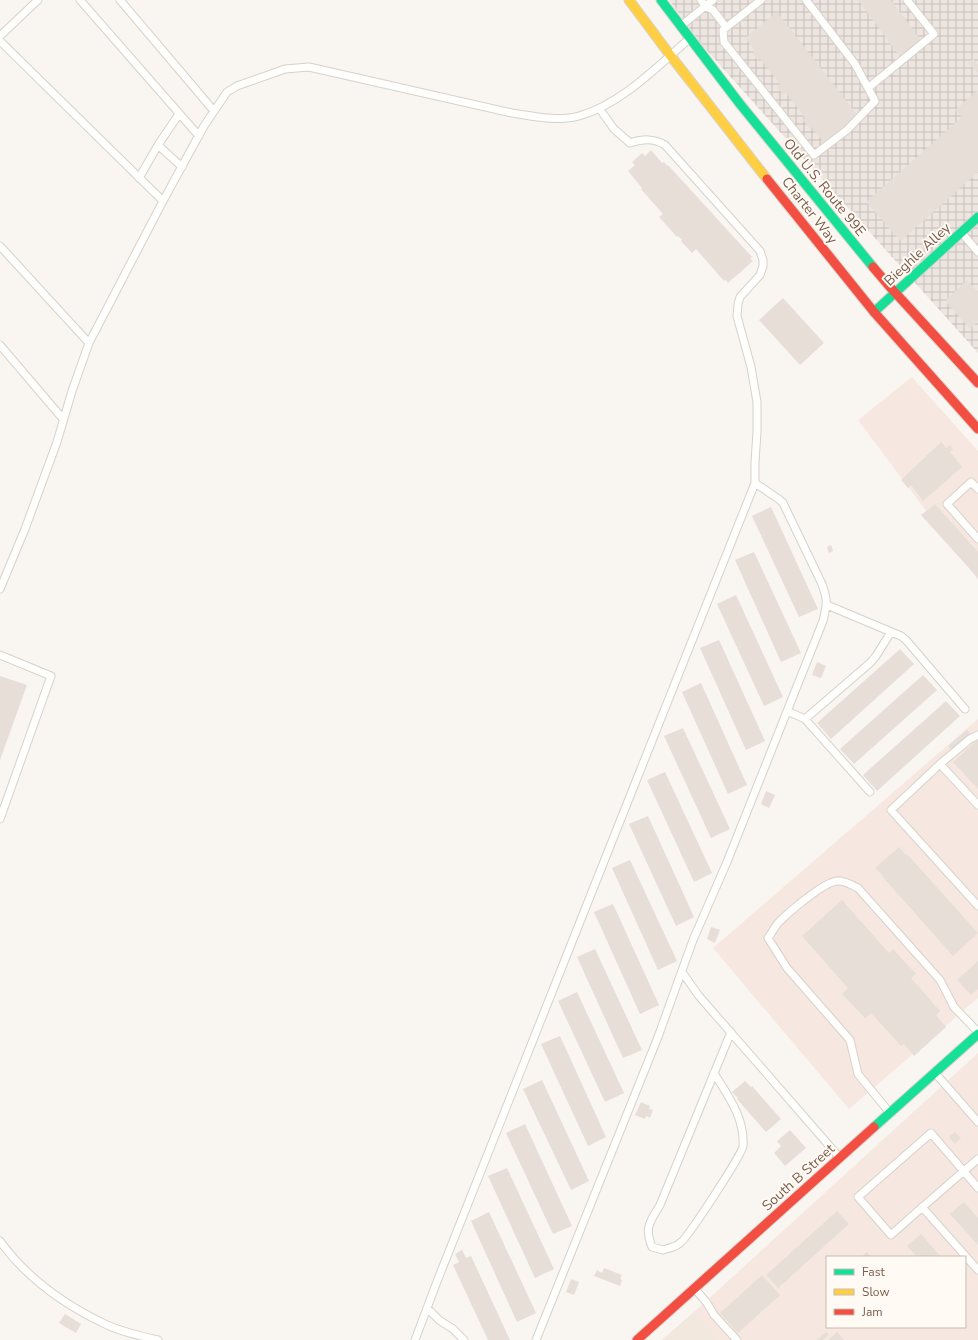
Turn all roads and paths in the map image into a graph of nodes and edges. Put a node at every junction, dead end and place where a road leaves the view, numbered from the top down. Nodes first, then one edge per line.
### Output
1 (38, 0) edge
2 (80, 0) edge
3 (120, 0) edge
4 (629, 0) edge
5 (661, 0) edge
6 (671, 0) edge
7 (713, 0) edge
8 (761, 0) edge
9 (806, 0) edge
10 (907, 0) edge
11 (703, 3) edge
12 (681, 26) junction
13 (726, 27) junction
14 (0, 36) edge
15 (690, 38) junction
16 (0, 41) edge
17 (670, 55) junction
18 (868, 88) junction
19 (599, 108) junction
20 (214, 111) junction
21 (180, 114) junction
22 (199, 136) junction
23 (158, 145) junction
24 (182, 167) junction
25 (138, 178) junction
26 (163, 201) junction
27 (978, 217) edge
28 (961, 232) junction
29 (0, 246) edge
30 (978, 252) edge
31 (895, 293) junction
32 (874, 312) junction
33 (89, 343) junction
34 (0, 345) edge
35 (978, 383) edge
36 (64, 419) junction
37 (978, 429) edge
38 (755, 483) junction
39 (978, 489) edge
40 (978, 539) edge
41 (0, 589) edge
42 (827, 605) junction
43 (891, 632) junction
44 (0, 655) edge
45 (965, 709) dead end
46 (787, 711) junction
47 (805, 719) junction
48 (978, 735) edge
49 (940, 764) junction
50 (870, 792) dead end
51 (978, 805) edge
52 (0, 819) edge
53 (978, 906) edge
54 (682, 972) junction
55 (731, 1032) junction
56 (978, 1033) edge
57 (714, 1073) junction
58 (934, 1073) junction
59 (890, 1113) junction
60 (978, 1122) edge
61 (840, 1158) junction
62 (978, 1159) edge
63 (964, 1171) junction
64 (978, 1188) edge
65 (922, 1207) junction
66 (0, 1240) edge
67 (966, 1256) edge
68 (966, 1256) edge
69 (978, 1270) edge
70 (695, 1288) junction
71 (427, 1308) junction
72 (158, 1340) edge
73 (415, 1340) edge
74 (464, 1340) edge
75 (536, 1340) edge
76 (637, 1340) edge
77 (737, 1340) edge

1 - 14 lane
2 - 21 lane
3 - 20 lane
4 - 17 main road, Charter Way
5 - 12 main road, Old U.S. Route 99E
6 - 12 main road
7 - 11 lane
8 - 13 lane
9 - 18 lane
10 - 18 lane
11 - 12 lane
11 - 13 lane
12 - 15 main road, Old U.S. Route 99E
13 - 18 lane
15 - 17 lane
15 - 31 main road, Old U.S. Route 99E
16 - 25 lane
17 - 19 lane
17 - 32 main road, Charter Way
19 - 20 lane
19 - 38 lane
20 - 22 lane
21 - 22 lane
21 - 23 lane
22 - 24 lane
23 - 24 lane
23 - 25 lane
24 - 26 lane
25 - 26 lane
26 - 33 lane
27 - 28 main road, Bieghle Alley
28 - 30 lane
28 - 31 main road, Bieghle Alley
29 - 33 lane
31 - 32 main road, Bieghle Alley
31 - 35 main road, Old U.S. Route 99E
32 - 37 main road, Charter Way
33 - 36 lane
34 - 36 lane
36 - 41 lane
38 - 42 lane
38 - 71 lane
39 - 40 lane
42 - 43 lane
42 - 46 lane
43 - 45 lane
43 - 47 lane
44 - 52 lane
46 - 47 lane
46 - 54 lane
47 - 50 lane
48 - 49 lane
49 - 51 lane
49 - 53 lane
54 - 55 lane
54 - 75 lane
55 - 57 lane
55 - 61 lane
56 - 58 main road, South B Street
56 - 59 lane
57 - 57 lane
58 - 59 main road, South B Street
58 - 60 lane
59 - 61 main road, South B Street
61 - 70 main road, South B Street
62 - 63 lane
63 - 64 lane
63 - 65 lane
63 - 65 lane
65 - 67 lane
66 - 72 lane
68 - 69 lane
70 - 76 main road, South B Street
70 - 77 lane
71 - 73 lane
71 - 74 lane

